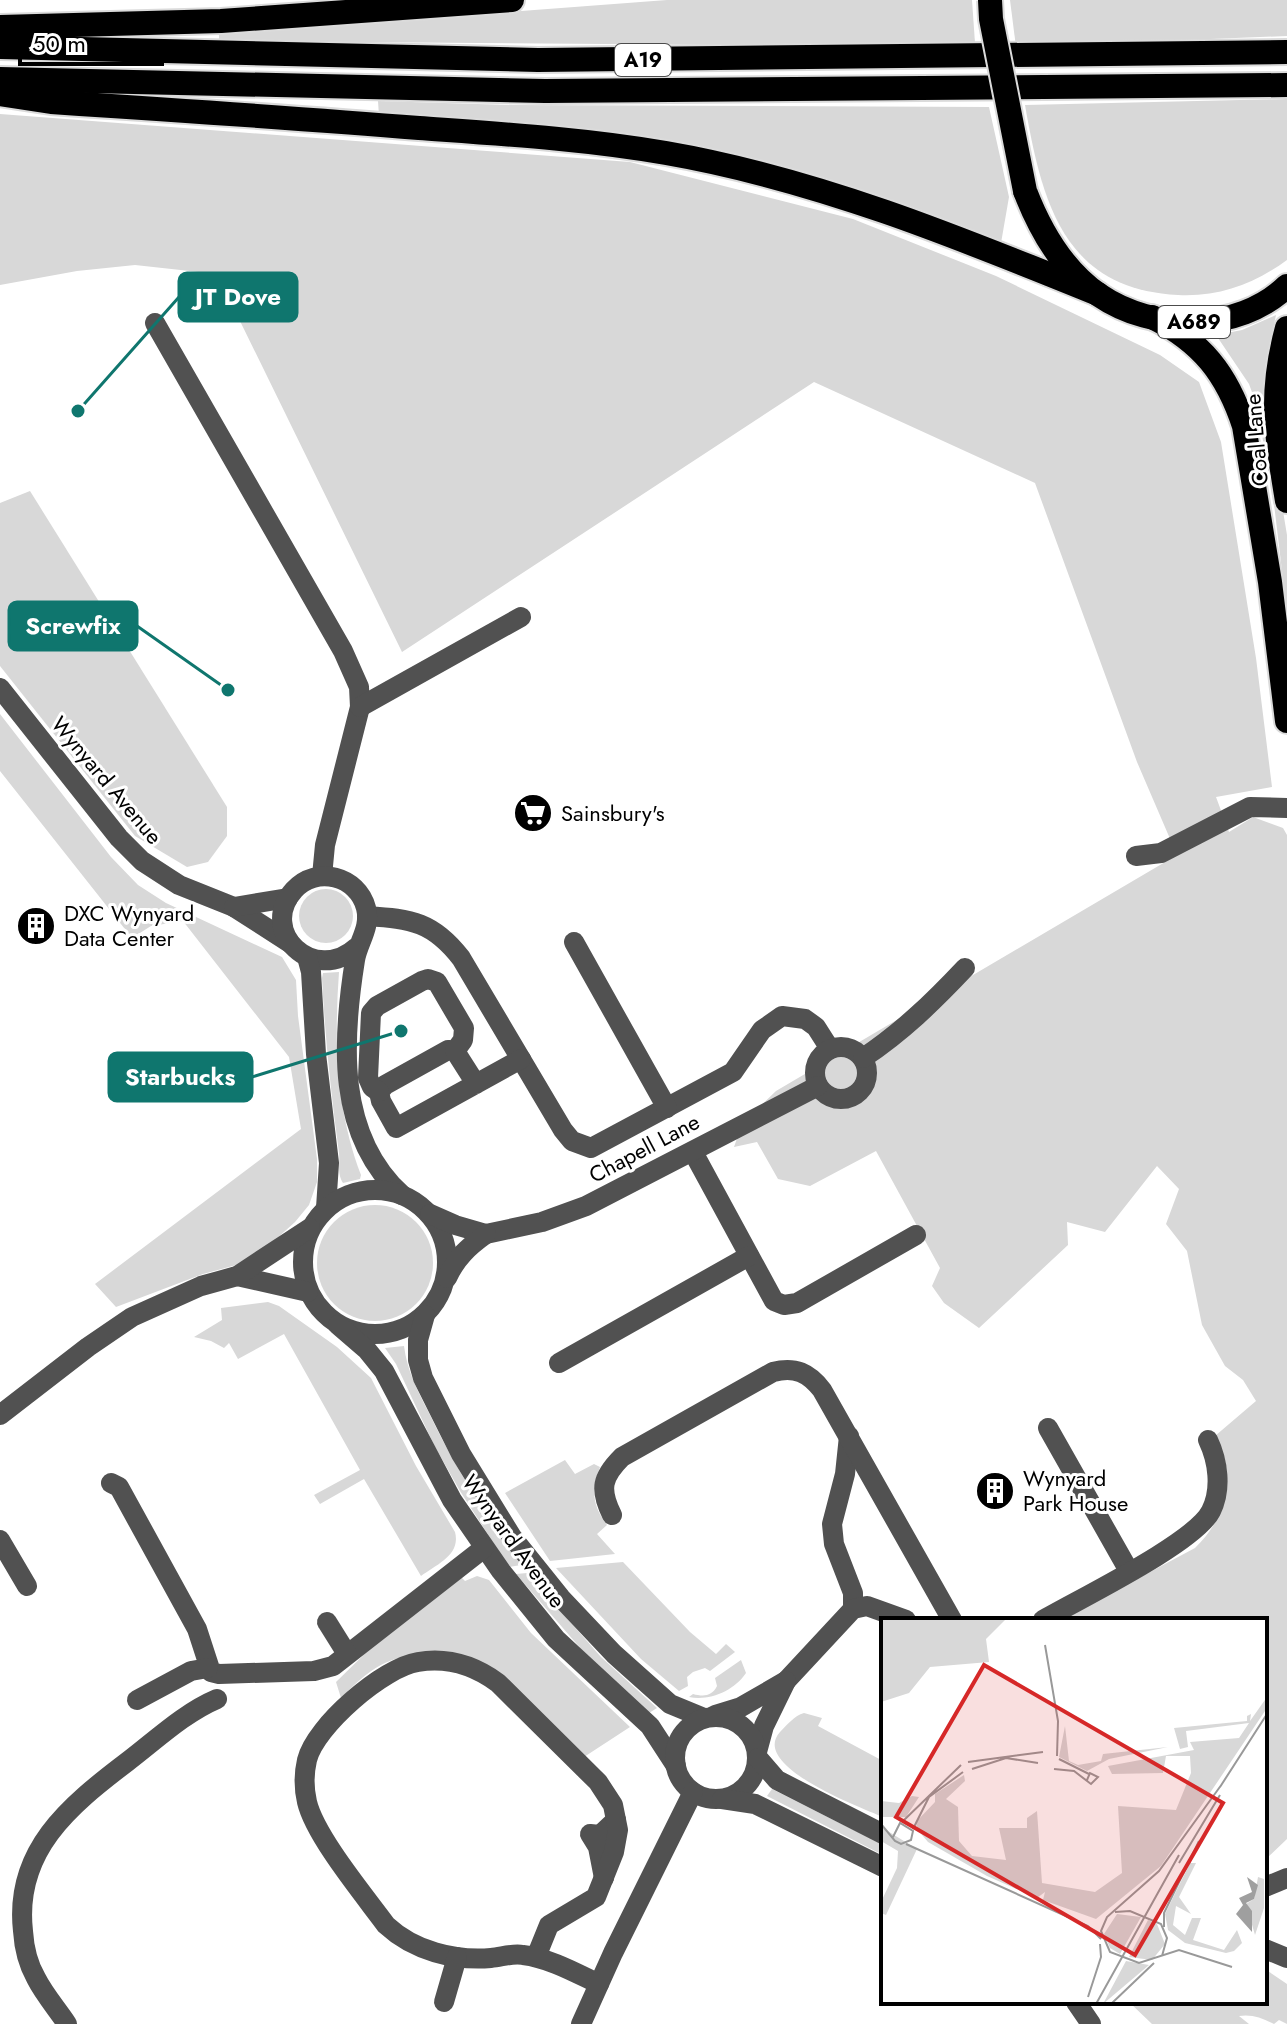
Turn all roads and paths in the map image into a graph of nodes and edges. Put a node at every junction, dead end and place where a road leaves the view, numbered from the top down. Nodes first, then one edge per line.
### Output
1 (512, 0) edge
2 (990, 0) edge
3 (0, 27) edge
4 (0, 47) edge
5 (1287, 52) edge
6 (0, 79) edge
7 (1287, 85) edge
8 (0, 94) edge
9 (1287, 286) edge
10 (1098, 294) junction
11 (1152, 317) junction
12 (155, 323) dead end
13 (1287, 328) edge
14 (1287, 501) edge
15 (521, 617) dead end
16 (0, 688) edge
17 (360, 707) junction
18 (1287, 721) edge
19 (1287, 808) edge
20 (1136, 856) dead end
21 (322, 876) junction
22 (288, 898) junction
23 (234, 907) junction
24 (367, 916) junction
25 (574, 942) dead end
26 (290, 943) junction
27 (357, 947) junction
28 (307, 957) junction
29 (965, 968) dead end
30 (830, 1049) junction
31 (455, 1051) junction
32 (863, 1058) junction
33 (521, 1059) junction
34 (476, 1084) junction
35 (818, 1086) junction
36 (379, 1092) junction
37 (667, 1108) junction
38 (693, 1152) junction
39 (402, 1195) junction
40 (326, 1208) junction
41 (424, 1209) junction
42 (310, 1228) junction
43 (486, 1234) junction
44 (916, 1235) dead end
45 (749, 1256) junction
46 (237, 1276) junction
47 (444, 1283) junction
48 (308, 1292) junction
49 (425, 1315) junction
50 (338, 1325) junction
51 (559, 1363) dead end
52 (0, 1415) edge
53 (1048, 1428) dead end
54 (849, 1436) junction
55 (1208, 1440) dead end
56 (111, 1483) dead end
57 (838, 1495) junction
58 (883, 1498) junction
59 (612, 1515) dead end
60 (0, 1540) edge
61 (484, 1548) junction
62 (1129, 1571) junction
63 (27, 1586) dead end
64 (853, 1609) junction
65 (900, 1618) edge
66 (951, 1618) edge
67 (1047, 1618) edge
68 (327, 1622) dead end
69 (347, 1654) junction
70 (208, 1668) junction
71 (786, 1681) junction
72 (217, 1699) dead end
73 (137, 1700) dead end
74 (708, 1717) junction
75 (758, 1755) junction
76 (676, 1766) junction
77 (693, 1792) junction
78 (722, 1799) junction
79 (881, 1833) edge
80 (881, 1866) edge
81 (1287, 1878) edge
82 (1267, 1886) edge
83 (1267, 1950) edge
84 (457, 1957) junction
85 (536, 1957) junction
86 (1287, 1958) edge
87 (599, 1984) junction
88 (444, 2002) dead end
89 (1077, 2004) edge
90 (67, 2024) edge
91 (581, 2024) edge
92 (1091, 2024) edge

1 - 3 highway
2 - 10 highway, A689, bridge
4 - 5 highway, A19
6 - 7 highway, A19
8 - 10 highway
9 - 11 highway, A689
10 - 11 highway, A689
11 - 18 highway, Coal Lane / A689
12 - 17 street
13 - 14 highway, Coal Lane
15 - 17 street
16 - 23 street, Wynyard Avenue
17 - 21 street
19 - 20 street
21 - 22 street
21 - 24 street
22 - 23 street
22 - 26 street
23 - 26 street, Wynyard Avenue
24 - 27 street
24 - 33 street
25 - 37 street
26 - 28 street
27 - 28 street
27 - 39 street
28 - 40 street
29 - 32 street
30 - 32 street
30 - 35 street
30 - 37 street
31 - 34 street
31 - 36 street
31 - 36 street
32 - 35 street
33 - 34 street
33 - 37 street
34 - 36 street
35 - 38 street, Chapell Lane
38 - 43 street, Chapell Lane
38 - 45 street
39 - 40 street
39 - 41 street
40 - 42 street
41 - 43 street
41 - 47 street
42 - 46 street
42 - 48 street
43 - 47 street
44 - 45 street
45 - 51 street
46 - 48 street
46 - 52 street
47 - 49 street, Wynyard Avenue
48 - 50 street, Wynyard Avenue
49 - 50 street
49 - 74 street, Wynyard Avenue
50 - 61 street, Wynyard Avenue
53 - 62 street
54 - 57 street
54 - 58 street
54 - 59 street
55 - 62 street
56 - 70 street
57 - 58 street
57 - 64 street
58 - 66 street
60 - 63 street
61 - 69 street
61 - 76 street, Wynyard Avenue
62 - 67 street
64 - 65 street
64 - 71 street
68 - 69 street
69 - 70 street
70 - 73 street
71 - 74 street
71 - 75 street
72 - 90 street
74 - 75 street
74 - 76 street
75 - 78 street
75 - 79 street
76 - 77 street
77 - 78 street
77 - 87 street
78 - 80 street
81 - 82 street
83 - 86 street
84 - 85 street
84 - 85 street
84 - 88 street
85 - 87 street
87 - 91 street
89 - 92 street

